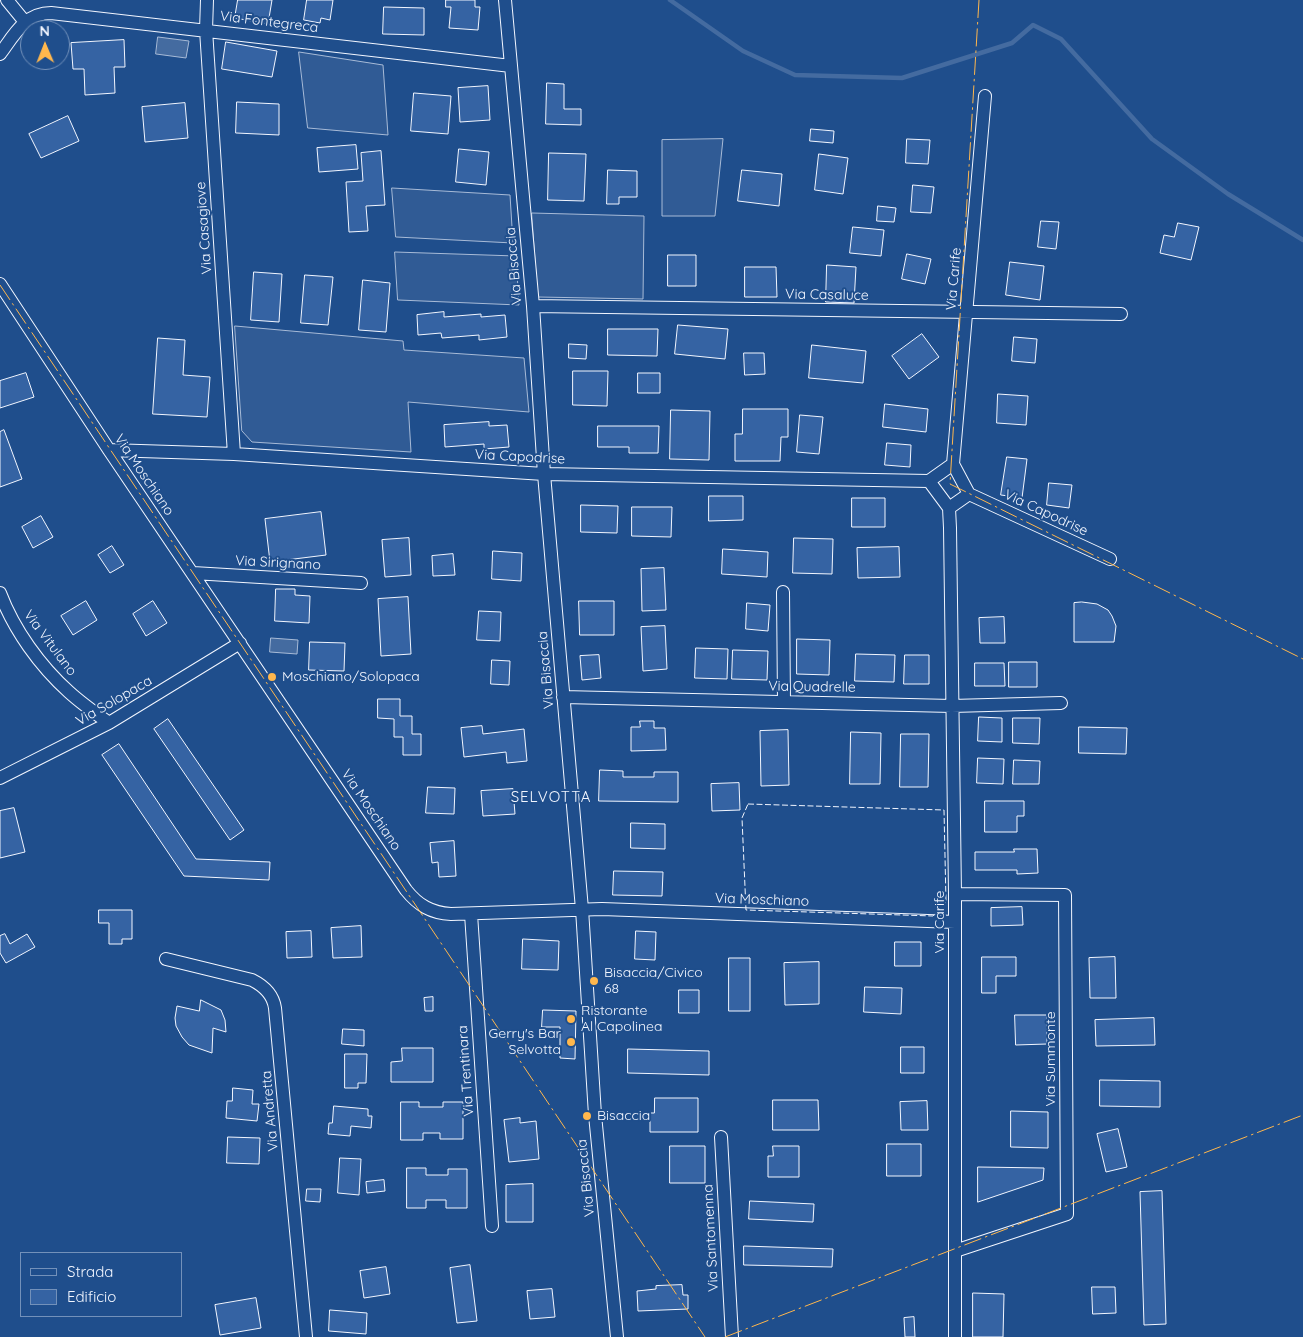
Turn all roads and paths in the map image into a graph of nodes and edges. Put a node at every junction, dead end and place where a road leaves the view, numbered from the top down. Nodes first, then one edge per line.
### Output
1 (7, 0) edge
2 (207, 0) edge
3 (505, 0) edge
4 (23, 20) edge
5 (28, 20) edge
6 (20, 28) edge
7 (206, 30) junction
8 (0, 54) edge
9 (511, 66) junction
10 (985, 96) dead end
11 (0, 284) edge
12 (533, 306) junction
13 (966, 312) junction
14 (1121, 314) dead end
15 (109, 450) junction
16 (234, 454) junction
17 (953, 464) junction
18 (544, 474) junction
19 (929, 480) junction
20 (970, 494) junction
21 (950, 508) junction
22 (1110, 559) dead end
23 (193, 573) junction
24 (361, 583) dead end
25 (782, 592) dead end
26 (0, 593) edge
27 (240, 643) junction
28 (563, 696) junction
29 (784, 702) junction
30 (1061, 703) dead end
31 (952, 706) junction
32 (109, 723) junction
33 (0, 778) edge
34 (955, 894) junction
35 (582, 909) junction
36 (471, 914) junction
37 (955, 922) junction
38 (166, 959) dead end
39 (721, 1137) dead end
40 (492, 1226) dead end
41 (955, 1252) junction
42 (306, 1337) edge
43 (617, 1337) edge
44 (732, 1337) edge
45 (955, 1337) edge

1 - 4 street
2 - 7 street, Via Casagiove
3 - 9 street, Via Bisaccia
5 - 7 street, Via Fontegreca
6 - 8 street
7 - 9 street, Via Fontegreca
7 - 16 street, Via Casagiove
9 - 12 street, Via Bisaccia
10 - 13 street, Via Carife
11 - 15 street, Via Moschiano
12 - 13 street, Via Casaluce
12 - 18 street, Via Bisaccia
13 - 14 street, Via Casaluce
13 - 17 street, Via Carife
15 - 16 street, Via Capodrise
15 - 23 street, Via Moschiano
16 - 18 street, Via Capodrise
17 - 19 street
17 - 20 street
18 - 19 street, Via Capodrise
18 - 28 street, Via Bisaccia
19 - 21 street
20 - 21 street
20 - 22 street, Via Capodrise
21 - 31 street, Via Carife
23 - 24 street, Via Sirignano
23 - 27 street, Via Moschiano
25 - 29 street
26 - 32 street, Via Vitulano
27 - 32 street, Via Solopaca
27 - 36 street, Via Moschiano
28 - 29 street, Via Quadrelle
28 - 35 street, Via Bisaccia
29 - 31 street, Via Quadrelle
30 - 31 street, Via Quadrelle
31 - 34 street, Via Carife
32 - 33 street, Via Solopaca
34 - 37 street, Via Carife
34 - 41 street, Via Summonte
35 - 36 street, Via Moschiano
35 - 37 street, Via Moschiano
35 - 43 street, Via Bisaccia
36 - 40 street, Via Trentinara
37 - 41 street, Via Carife
38 - 42 street, Via Andretta
39 - 44 street, Via Santomenna
41 - 45 street, Via Carife

